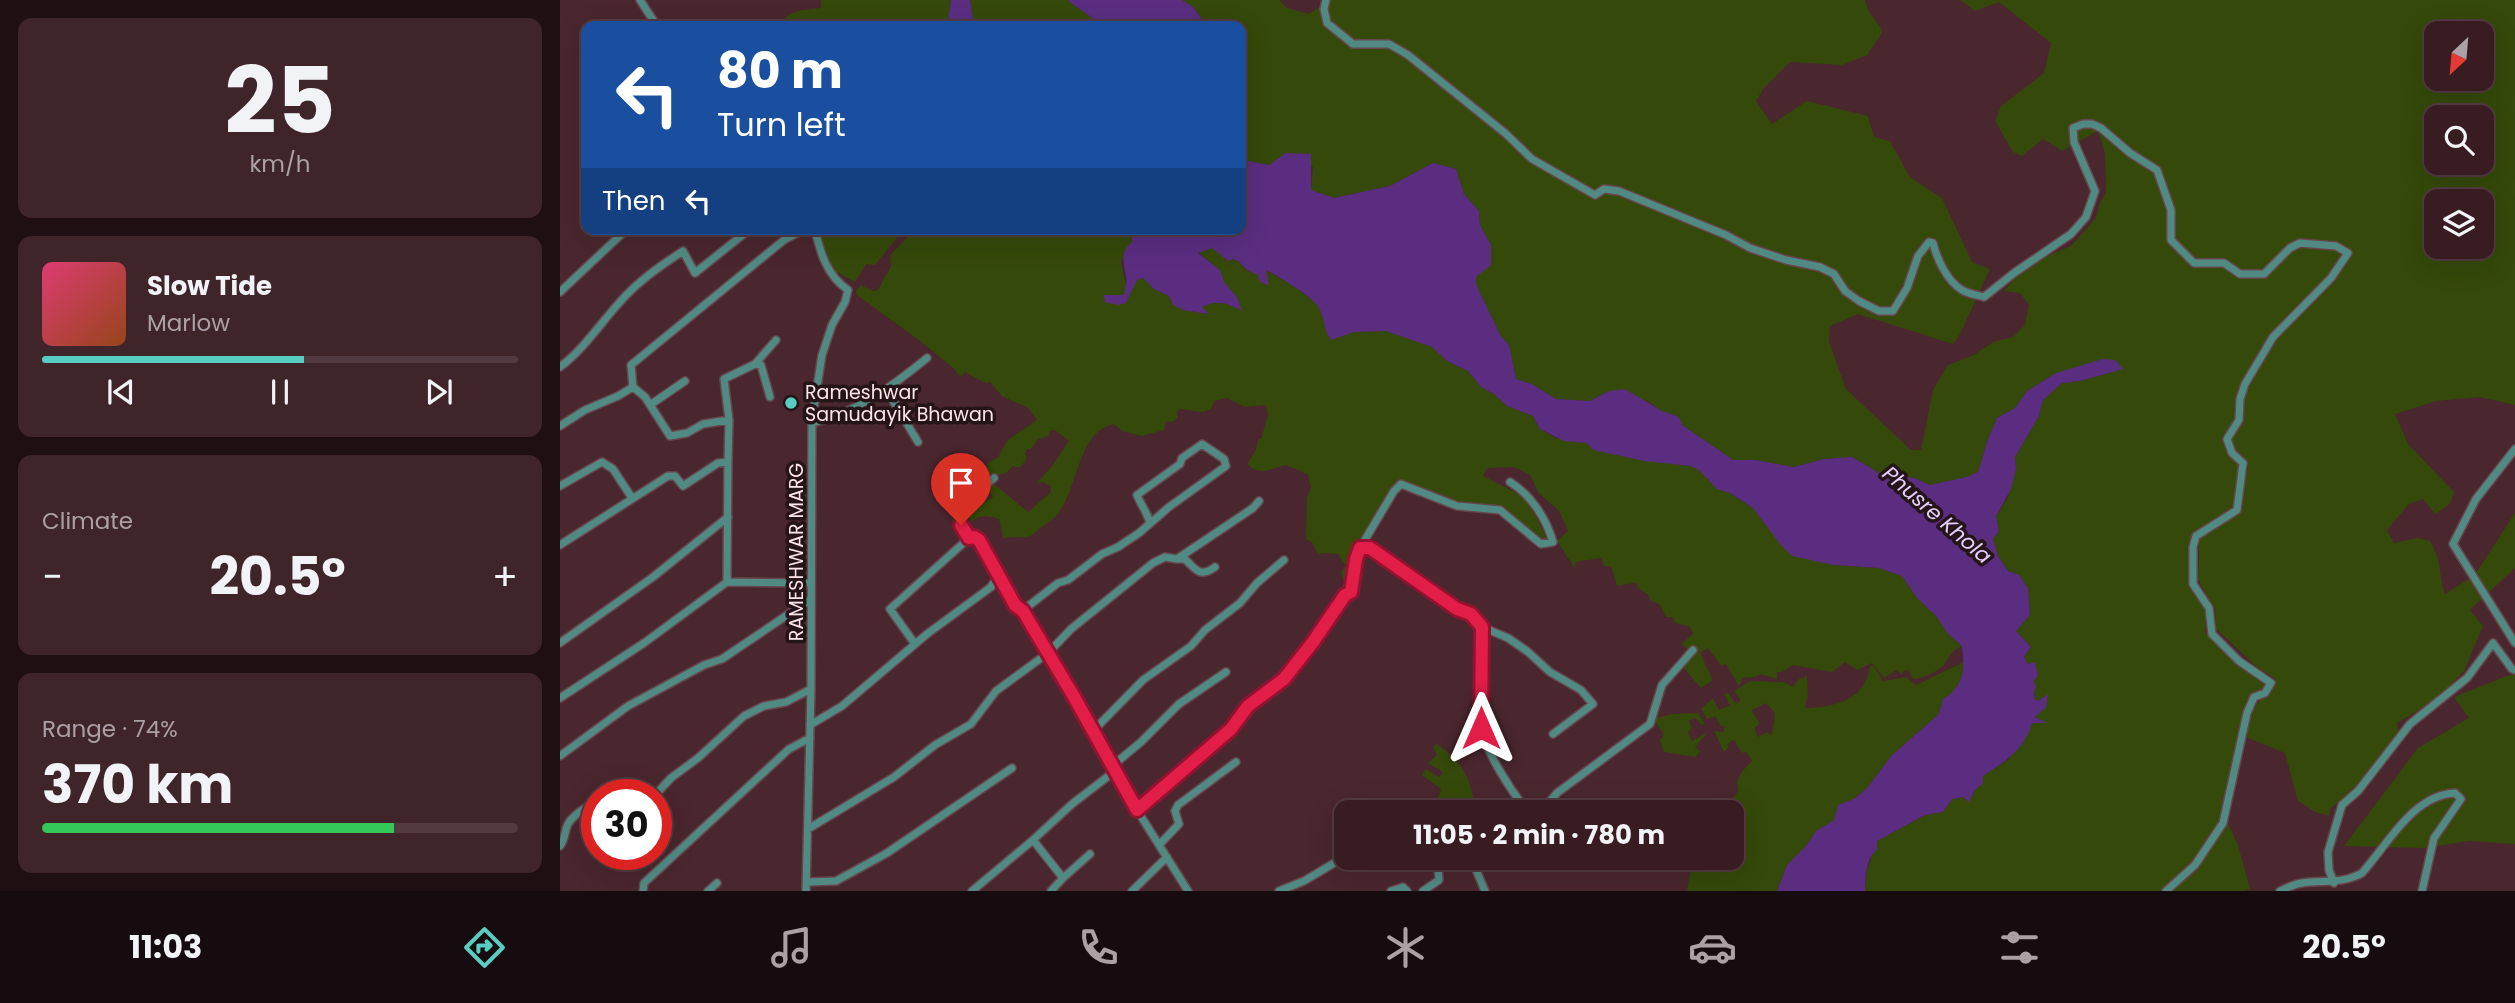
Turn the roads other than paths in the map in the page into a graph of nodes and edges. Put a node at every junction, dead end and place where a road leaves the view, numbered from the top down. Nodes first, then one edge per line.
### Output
1 (640, 0) edge
2 (1326, 0) edge
3 (654, 21) edge
4 (621, 235) edge
5 (742, 235) edge
6 (794, 235) edge
7 (817, 235) edge
8 (560, 292) edge
9 (776, 340) dead end
10 (927, 358) dead end
11 (755, 364) junction
12 (560, 367) edge
13 (685, 380) dead end
14 (633, 387) junction
15 (886, 389) junction
16 (771, 397) dead end
17 (650, 405) junction
18 (729, 420) junction
19 (812, 424) junction
20 (560, 426) edge
21 (918, 442) dead end
22 (2515, 449) edge
23 (728, 462) junction
24 (994, 478) dead end
25 (1510, 482) dead end
26 (560, 486) edge
27 (632, 498) junction
28 (1259, 501) dead end
29 (728, 517) junction
30 (1150, 523) junction
31 (969, 538) junction
32 (560, 545) edge
33 (1360, 548) junction
34 (1177, 559) junction
35 (1284, 560) dead end
36 (1215, 566) dead end
37 (998, 576) junction
38 (727, 582) junction
39 (811, 583) junction
40 (811, 599) junction
41 (1023, 611) junction
42 (1482, 627) junction
43 (560, 643) edge
44 (2515, 643) edge
45 (915, 644) junction
46 (1693, 650) dead end
47 (1048, 653) junction
48 (2515, 670) edge
49 (1226, 672) dead end
50 (811, 689) junction
51 (560, 698) edge
52 (810, 725) junction
53 (1093, 731) junction
54 (1553, 734) dead end
55 (810, 738) junction
56 (560, 756) edge
57 (1236, 762) dead end
58 (1012, 768) dead end
59 (1114, 768) junction
60 (670, 779) edge
61 (1518, 800) edge
62 (1551, 800) edge
63 (1137, 810) junction
64 (581, 812) edge
65 (808, 829) junction
66 (1033, 840) junction
67 (1159, 845) junction
68 (560, 846) edge
69 (1090, 854) dead end
70 (1167, 857) junction
71 (1334, 863) edge
72 (1438, 870) edge
73 (1477, 870) edge
74 (1063, 878) junction
75 (808, 882) junction
76 (717, 883) dead end
77 (2333, 883) junction
78 (643, 891) edge
79 (708, 891) edge
80 (806, 891) edge
81 (972, 891) edge
82 (1051, 891) edge
83 (1132, 891) edge
84 (1188, 891) edge
85 (1279, 891) edge
86 (1391, 891) edge
87 (1407, 891) edge
88 (1423, 891) edge
89 (1485, 891) edge
90 (2166, 891) edge
91 (2280, 891) edge
92 (2422, 891) edge

1 - 3 street
2 - 90 street
4 - 8 street
5 - 12 street
6 - 14 street
7 - 19 street, RAMESHWAR MARG
9 - 11 street
10 - 15 street
11 - 16 street
11 - 18 street
13 - 17 street
14 - 17 street
14 - 20 street
15 - 19 street
15 - 21 street
17 - 18 street
18 - 23 street
19 - 39 street, RAMESHWAR MARG
22 - 44 street
23 - 27 street
23 - 29 street
24 - 31 street
25 - 33 street
26 - 27 street
27 - 32 street
28 - 34 street
29 - 38 street
29 - 43 street
30 - 30 street
30 - 41 street
31 - 37 street
31 - 45 street
33 - 42 street
33 - 63 street
34 - 36 street
34 - 47 street
35 - 53 street
37 - 41 street
37 - 45 street
38 - 39 street
38 - 51 street
39 - 40 street, RAMESHWAR MARG
40 - 50 street, RAMESHWAR MARG
40 - 56 street
41 - 47 street
42 - 54 street
42 - 61 street
45 - 52 street
46 - 62 street
47 - 53 street
47 - 65 street
48 - 77 street
49 - 59 street
50 - 52 street, RAMESHWAR MARG
50 - 60 street
52 - 55 street, RAMESHWAR MARG
53 - 59 street
55 - 65 street, RAMESHWAR MARG
55 - 78 street
57 - 67 street
58 - 75 street
59 - 63 street
59 - 66 street
63 - 67 street
64 - 68 street
65 - 75 street, RAMESHWAR MARG
66 - 74 street
66 - 81 street
67 - 70 street
69 - 74 street
70 - 83 street
70 - 84 street
71 - 85 street
72 - 88 street
73 - 89 street
74 - 82 street
75 - 80 street, RAMESHWAR MARG
76 - 79 street
77 - 91 street
77 - 92 street
86 - 87 street

